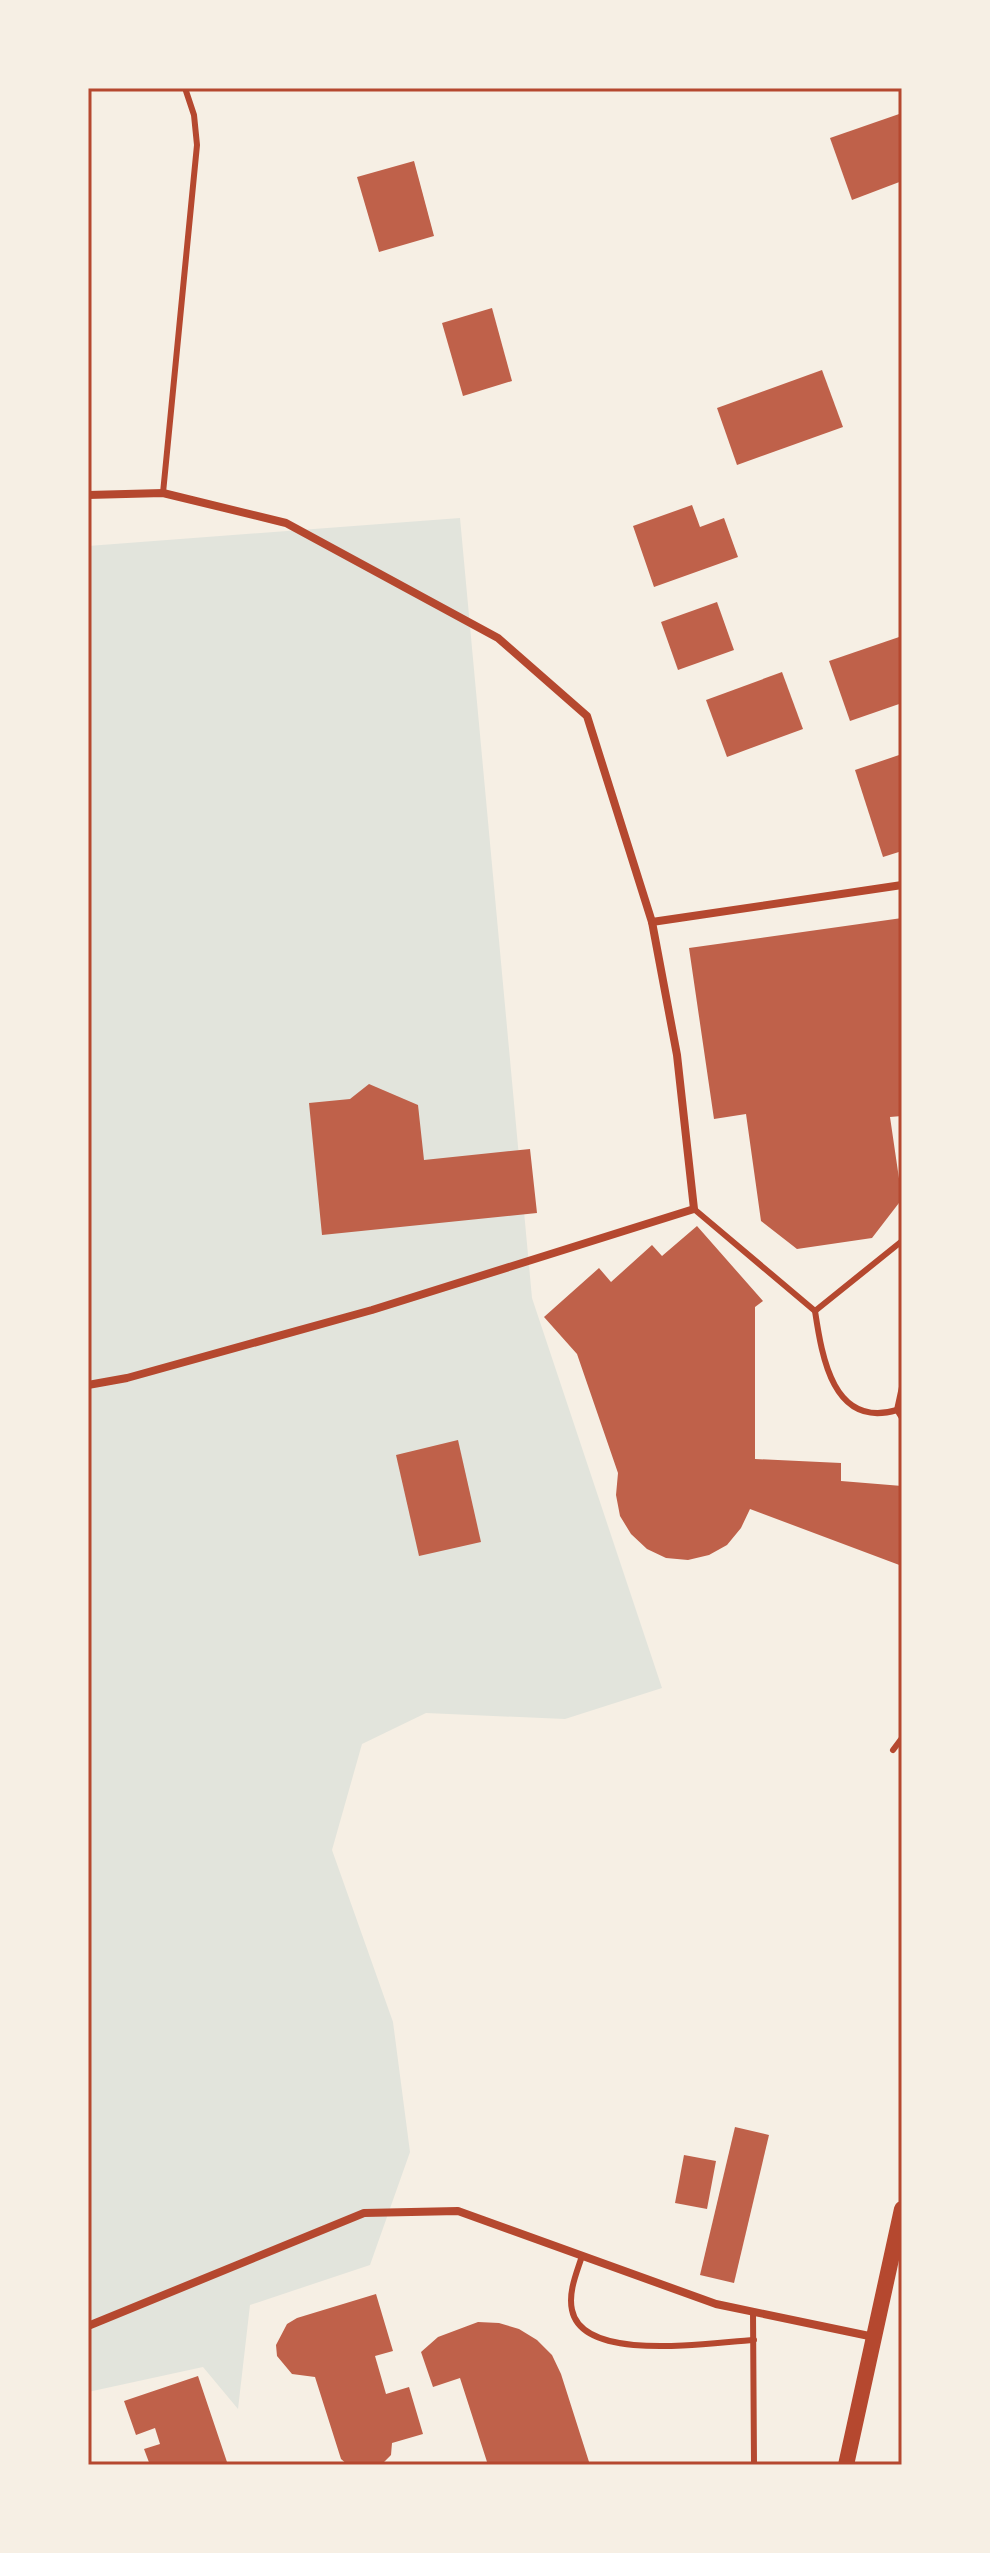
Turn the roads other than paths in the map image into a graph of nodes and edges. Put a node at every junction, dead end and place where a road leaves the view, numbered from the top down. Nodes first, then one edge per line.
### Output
1 (185, 88) edge
2 (163, 493) junction
3 (88, 495) edge
4 (902, 885) edge
5 (652, 922) junction
6 (694, 1209) junction
7 (902, 1241) edge
8 (815, 1311) junction
9 (88, 1385) edge
10 (902, 1387) edge
11 (897, 1410) junction
12 (902, 1418) edge
13 (902, 1738) edge
14 (893, 1750) dead end
15 (902, 2209) edge
16 (582, 2256) junction
17 (753, 2312) junction
18 (88, 2326) edge
19 (874, 2337) junction
20 (754, 2340) junction
21 (754, 2465) edge
22 (846, 2465) edge

1 - 2 lane
2 - 3 street
2 - 5 street
4 - 5 street
5 - 6 street
6 - 8 lane
6 - 9 street
7 - 8 lane
8 - 11 lane
10 - 11 lane
11 - 12 lane
13 - 14 lane
15 - 19 main road
16 - 17 street
16 - 18 street
16 - 20 lane
17 - 19 street
17 - 20 lane
19 - 22 main road
20 - 21 lane

